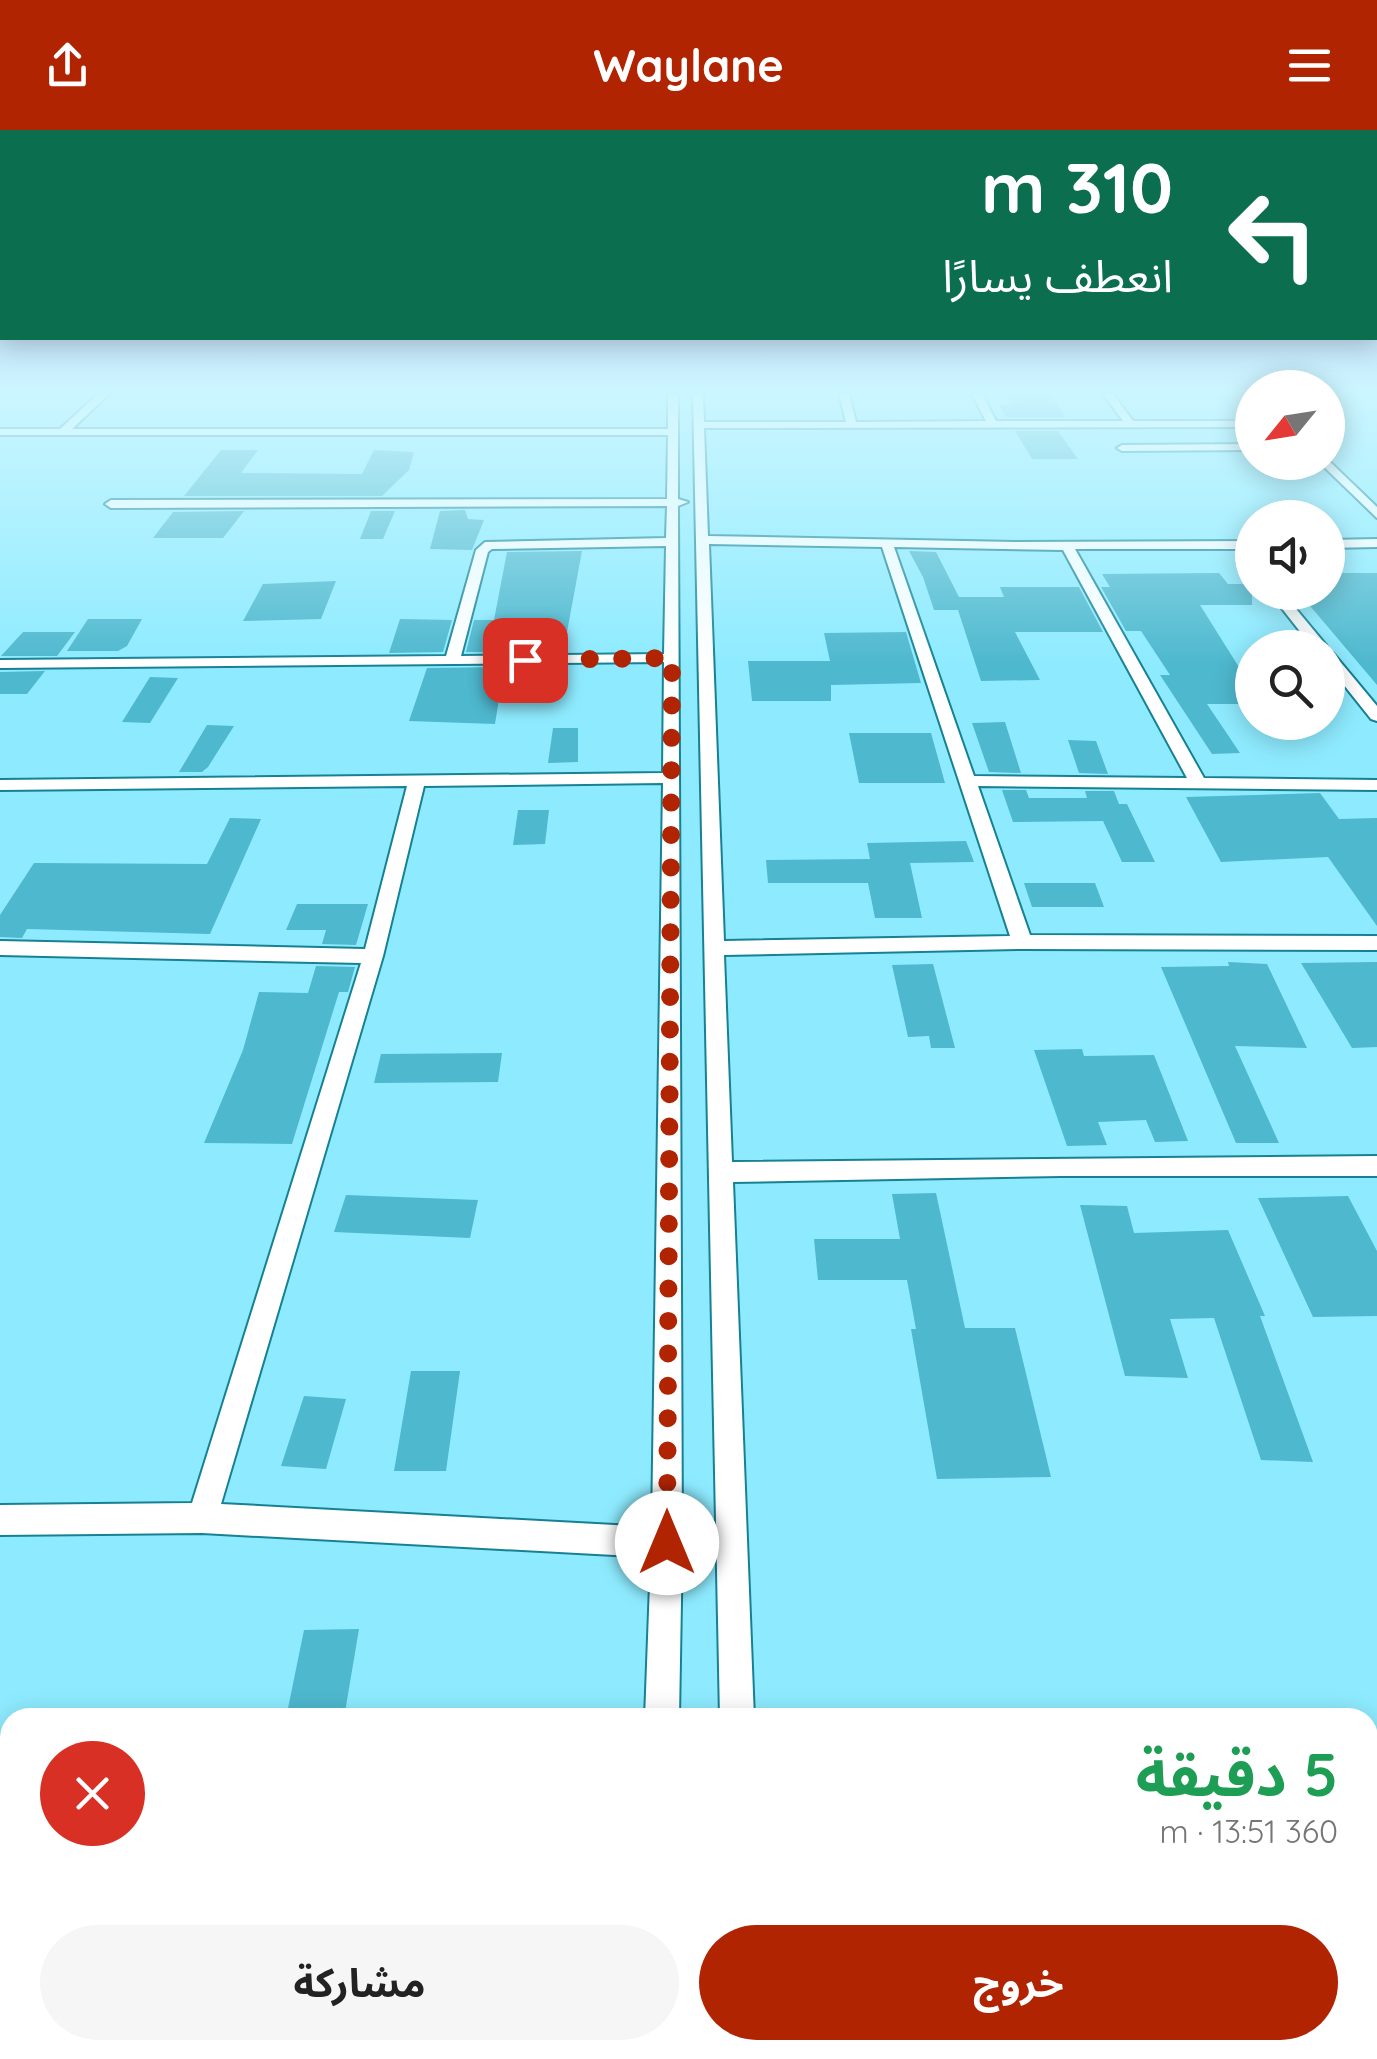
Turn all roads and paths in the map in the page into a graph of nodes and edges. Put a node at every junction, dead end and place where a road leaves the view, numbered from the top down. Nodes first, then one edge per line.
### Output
1 (671, 484) edge
2 (700, 484) edge
3 (1350, 484) edge
4 (671, 502) junction
5 (700, 502) junction
6 (1371, 502) edge
7 (111, 504) dead end
8 (1377, 514) edge
9 (702, 540) junction
10 (670, 542) junction
11 (1377, 542) edge
12 (1345, 543) edge
13 (887, 544) junction
14 (1067, 546) junction
15 (1235, 546) edge
16 (1290, 610) edge
17 (1306, 630) edge
18 (672, 658) junction
19 (452, 660) junction
20 (0, 664) edge
21 (1345, 677) edge
22 (1377, 716) edge
23 (418, 778) junction
24 (670, 778) junction
25 (966, 781) junction
26 (1200, 784) junction
27 (1377, 784) edge
28 (0, 785) edge
29 (1022, 942) junction
30 (1377, 944) edge
31 (0, 948) edge
32 (715, 948) junction
33 (373, 956) junction
34 (1377, 1166) edge
35 (721, 1172) junction
36 (202, 1518) junction
37 (0, 1520) edge
38 (667, 1543) junction
39 (662, 1708) edge
40 (736, 1708) edge

1 - 4 street
2 - 5 street
3 - 6 street
4 - 5 street
4 - 7 street
4 - 10 street
5 - 9 street
6 - 8 street
9 - 13 street
9 - 32 street
10 - 18 street
10 - 19 street
11 - 12 street
13 - 14 street
13 - 25 street
14 - 15 street
14 - 26 street
16 - 17 street
18 - 19 street
18 - 24 street
19 - 20 street
21 - 22 street
23 - 24 street
23 - 28 street
23 - 33 street
24 - 38 street
25 - 26 street
25 - 29 street
26 - 27 street
29 - 30 street
29 - 32 street
31 - 33 street
32 - 35 street
33 - 36 street
34 - 35 street
35 - 40 street
36 - 37 street
36 - 38 street
38 - 39 street

